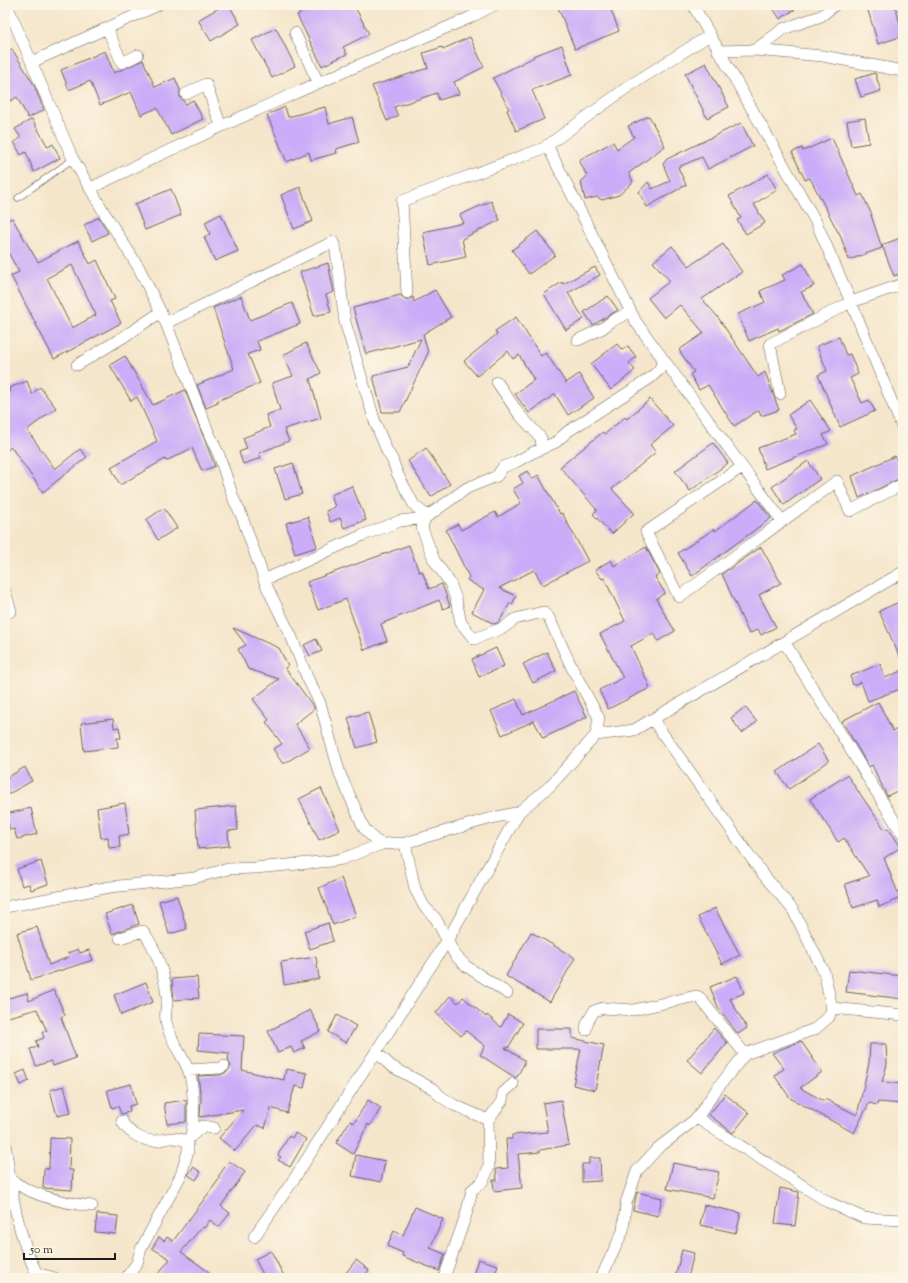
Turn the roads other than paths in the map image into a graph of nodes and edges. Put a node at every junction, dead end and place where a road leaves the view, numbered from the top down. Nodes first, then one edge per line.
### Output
1 (7, 5) edge
2 (158, 5) edge
3 (494, 5) edge
4 (693, 5) edge
5 (835, 5) edge
6 (107, 28) junction
7 (295, 33) dead end
8 (710, 35) junction
9 (755, 50) junction
10 (718, 51) junction
11 (138, 55) dead end
12 (32, 62) junction
13 (903, 71) edge
14 (318, 82) junction
15 (186, 94) dead end
16 (221, 126) junction
17 (547, 145) junction
18 (73, 159) junction
19 (91, 188) junction
20 (18, 198) dead end
21 (903, 284) edge
22 (407, 293) dead end
23 (852, 302) junction
24 (161, 312) junction
25 (630, 312) junction
26 (166, 323) junction
27 (578, 340) dead end
28 (664, 360) junction
29 (77, 365) dead end
30 (497, 382) dead end
31 (780, 394) dead end
32 (903, 429) edge
33 (542, 448) junction
34 (742, 467) junction
35 (903, 484) edge
36 (426, 517) junction
37 (782, 521) junction
38 (903, 572) edge
39 (264, 580) junction
40 (5, 592) edge
41 (5, 614) edge
42 (785, 642) junction
43 (653, 720) junction
44 (596, 735) junction
45 (519, 812) junction
46 (903, 835) edge
47 (404, 843) junction
48 (382, 844) junction
49 (5, 906) edge
50 (120, 938) dead end
51 (447, 941) junction
52 (507, 993) dead end
53 (832, 1008) junction
54 (903, 1015) edge
55 (586, 1030) dead end
56 (376, 1052) junction
57 (745, 1054) junction
58 (224, 1066) dead end
59 (188, 1070) junction
60 (513, 1084) dead end
61 (697, 1118) junction
62 (488, 1120) junction
63 (122, 1121) dead end
64 (214, 1128) dead end
65 (189, 1138) junction
66 (5, 1143) edge
67 (9, 1178) junction
68 (92, 1206) dead end
69 (903, 1220) edge
70 (254, 1237) dead end
71 (37, 1275) edge
72 (55, 1278) edge
73 (126, 1278) edge
74 (444, 1278) edge
75 (601, 1278) edge

1 - 12 street
2 - 6 street
3 - 14 street
4 - 8 street
5 - 9 street
6 - 11 street
6 - 12 street
7 - 14 street
8 - 10 street
8 - 17 street
9 - 10 street
9 - 13 street
10 - 23 street
12 - 18 street
14 - 16 street
15 - 16 street
16 - 19 street
17 - 22 street
17 - 25 street
18 - 19 street
18 - 20 lane
19 - 24 street
21 - 23 street
23 - 31 street
23 - 32 street
24 - 26 street
24 - 29 street
25 - 27 street
25 - 28 street
26 - 36 street
26 - 39 street
28 - 33 street
28 - 34 street
30 - 33 street
33 - 36 street
34 - 37 street
34 - 37 street
35 - 37 street
36 - 39 street
36 - 44 street
38 - 42 street
39 - 48 street
40 - 41 street
42 - 43 street
42 - 46 street
43 - 44 street
43 - 53 street
44 - 45 street
45 - 47 street
45 - 51 street
47 - 48 street
47 - 51 street
48 - 49 street
50 - 59 street
51 - 52 street
51 - 56 street
53 - 54 street
53 - 57 street
55 - 57 street
56 - 62 street
56 - 70 street
57 - 61 street
58 - 59 street
59 - 65 street
60 - 62 street
61 - 69 street
61 - 75 street
62 - 74 street
63 - 65 street
64 - 65 street
65 - 73 street
66 - 67 street
67 - 68 street
67 - 71 street
71 - 72 street

